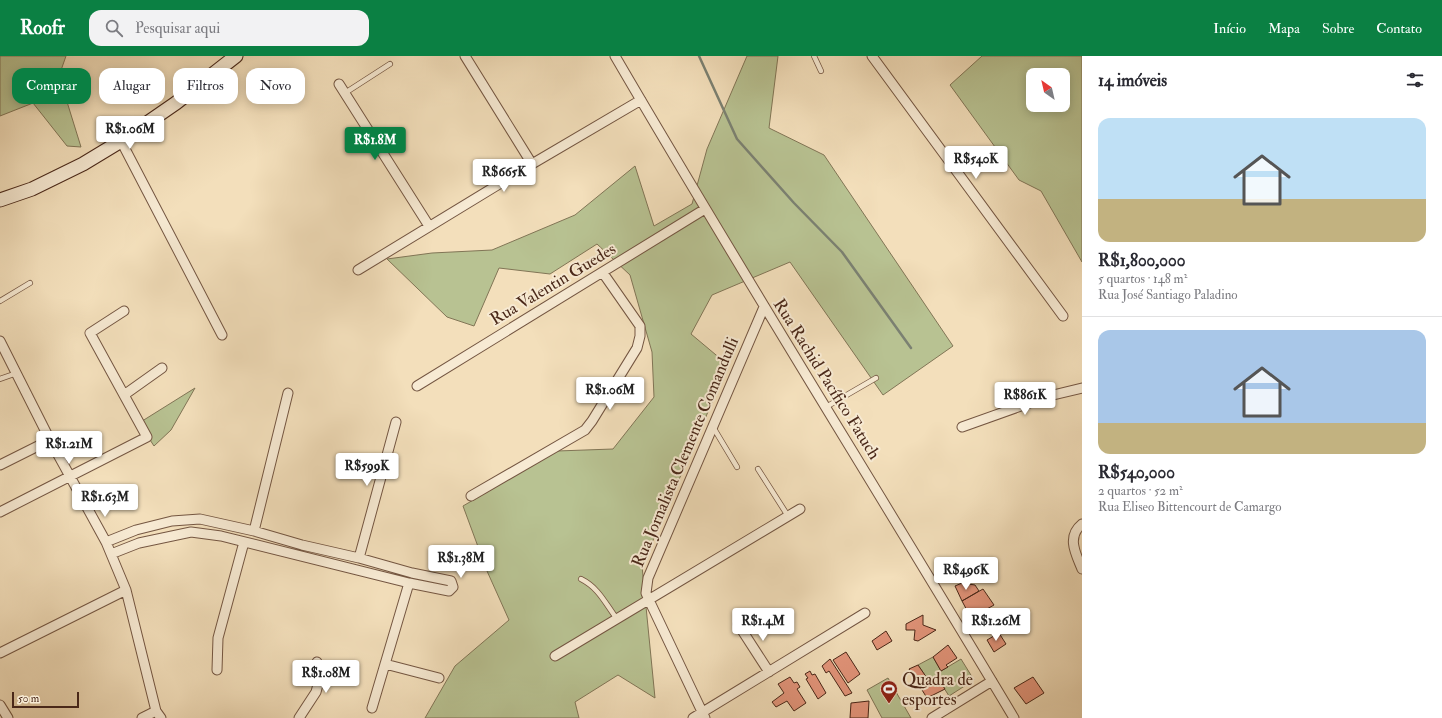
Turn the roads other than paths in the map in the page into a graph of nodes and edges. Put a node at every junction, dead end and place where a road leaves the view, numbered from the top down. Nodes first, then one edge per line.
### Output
1 (236, 56) edge
2 (465, 56) edge
3 (615, 56) edge
4 (814, 56) edge
5 (876, 57) edge
6 (390, 64) dead end
7 (821, 71) dead end
8 (339, 84) dead end
9 (345, 93) junction
10 (641, 100) junction
11 (121, 141) junction
12 (532, 164) junction
13 (0, 200) edge
14 (705, 209) junction
15 (429, 226) junction
16 (358, 270) dead end
17 (603, 273) junction
18 (30, 283) dead end
19 (0, 301) edge
20 (764, 307) junction
21 (124, 311) dead end
22 (1063, 316) dead end
23 (222, 335) dead end
24 (0, 341) edge
25 (162, 368) dead end
26 (16, 373) junction
27 (876, 378) dead end
28 (0, 379) edge
29 (417, 386) dead end
30 (1082, 388) edge
31 (288, 393) dead end
32 (124, 395) junction
33 (826, 407) junction
34 (396, 422) dead end
35 (713, 427) junction
36 (962, 427) dead end
37 (50, 440) junction
38 (0, 466) edge
39 (738, 467) dead end
40 (758, 469) dead end
41 (70, 476) junction
42 (471, 496) dead end
43 (800, 509) dead end
44 (0, 512) edge
45 (788, 516) junction
46 (1082, 524) edge
47 (156, 525) junction
48 (254, 531) junction
49 (159, 538) junction
50 (106, 542) junction
51 (244, 542) junction
52 (302, 545) junction
53 (111, 554) junction
54 (299, 556) junction
55 (360, 558) junction
56 (1082, 569) edge
57 (581, 579) dead end
58 (409, 584) junction
59 (126, 590) junction
60 (649, 600) junction
61 (865, 614) dead end
62 (617, 619) junction
63 (738, 624) dead end
64 (0, 653) edge
65 (554, 656) dead end
66 (317, 662) dead end
67 (386, 664) junction
68 (217, 670) dead end
69 (769, 672) junction
70 (439, 678) dead end
71 (992, 681) junction
72 (0, 705) edge
73 (372, 708) dead end
74 (159, 714) edge
75 (704, 715) edge
76 (8, 718) edge
77 (142, 718) edge
78 (299, 718) edge
79 (693, 718) edge
80 (932, 718) edge
81 (1014, 718) edge

1 - 11 main road
2 - 12 street
3 - 10 street, Rua Rachid Pacífico Fatuch
4 - 7 lane
5 - 22 street
6 - 9 lane
8 - 9 street
9 - 15 street
10 - 12 street
10 - 14 street, Rua Rachid Pacífico Fatuch
11 - 13 main road
11 - 23 street
12 - 15 street
14 - 17 street, Rua Valentin Guedes
14 - 20 street, Rua Rachid Pacífico Fatuch
15 - 16 street
17 - 29 street, Rua Valentin Guedes
17 - 42 street
18 - 19 lane
20 - 33 street, Rua Rachid Pacífico Fatuch
20 - 35 street, Rua Jornalista Clemente Comandulli
21 - 32 street
24 - 26 street
25 - 32 street
26 - 28 lane
26 - 37 street
27 - 33 lane
30 - 36 street
31 - 48 street
32 - 41 street
33 - 71 street, Rua Rachid Pacífico Fatuch
34 - 55 street
35 - 39 lane
35 - 60 street, Rua Jornalista Clemente Comandulli
37 - 38 street
37 - 41 street
40 - 45 lane
41 - 44 street
41 - 50 street
43 - 45 street
45 - 60 street
46 - 56 street
47 - 48 street
47 - 49 street
47 - 50 street
48 - 52 street
49 - 51 street
49 - 53 street
50 - 53 street
51 - 54 street
51 - 68 street
52 - 54 street
52 - 55 street
53 - 59 street
54 - 58 street
55 - 58 street
57 - 62 lane
58 - 67 street
59 - 64 street
59 - 74 street
60 - 62 street
60 - 75 street, Rua Jornalista Clemente Comandulli
61 - 69 street
62 - 65 street
63 - 69 street
66 - 78 street
67 - 70 street
67 - 73 street
69 - 75 street
71 - 80 street
71 - 81 street, Rua Rachid Pacífico Fatuch
72 - 76 street
74 - 77 street
75 - 79 street

